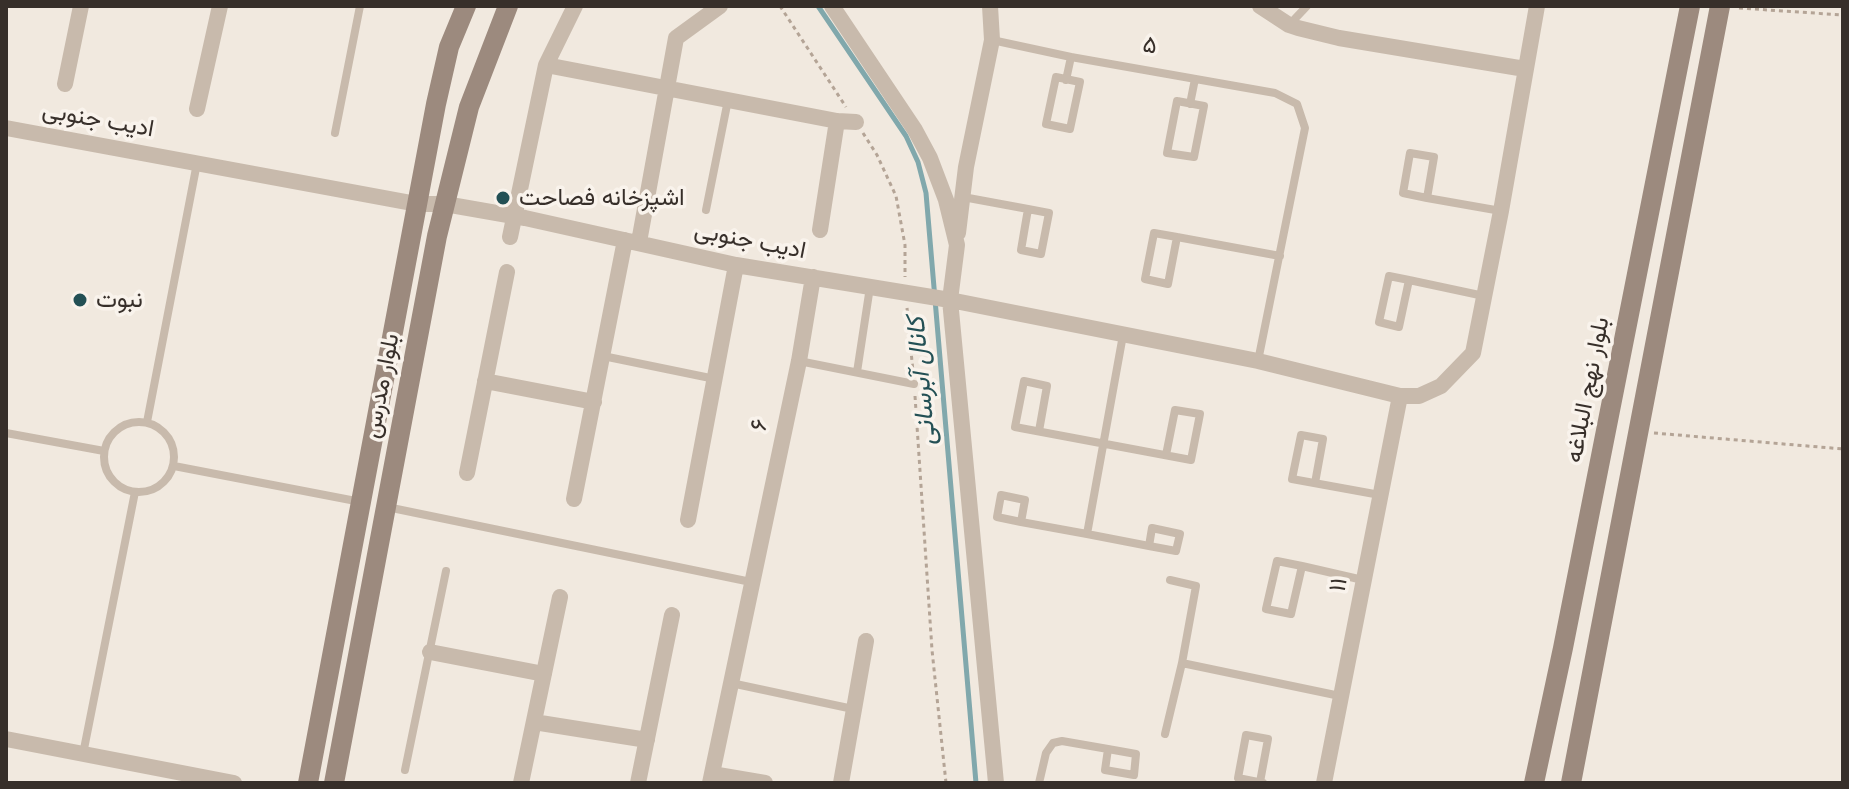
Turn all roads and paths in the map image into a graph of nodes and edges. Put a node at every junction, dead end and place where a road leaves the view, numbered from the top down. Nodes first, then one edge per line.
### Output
1 (81, 6) edge
2 (220, 6) edge
3 (360, 6) edge
4 (457, 6) edge
5 (466, 6) edge
6 (508, 6) edge
7 (575, 6) edge
8 (720, 6) edge
9 (832, 6) edge
10 (990, 6) edge
11 (1260, 6) edge
12 (1307, 6) edge
13 (1537, 6) edge
14 (1690, 6) edge
15 (1720, 6) edge
16 (1843, 15) edge
17 (1289, 25) junction
18 (992, 40) junction
19 (449, 47) junction
20 (1071, 57) junction
21 (546, 65) junction
22 (1525, 69) junction
23 (1195, 79) junction
24 (1066, 80) junction
25 (65, 84) dead end
26 (668, 88) junction
27 (728, 99) junction
28 (1190, 104) junction
29 (197, 109) dead end
30 (837, 121) junction
31 (856, 122) dead end
32 (6, 128) edge
33 (335, 133) dead end
34 (198, 162) junction
35 (963, 197) junction
36 (1427, 198) junction
37 (417, 204) junction
38 (445, 204) junction
39 (1028, 209) junction
40 (706, 210) dead end
41 (1501, 211) junction
42 (820, 230) dead end
43 (510, 237) dead end
44 (1177, 237) junction
45 (632, 241) junction
46 (957, 245) junction
47 (1280, 256) junction
48 (736, 265) junction
49 (507, 272) dead end
50 (813, 277) junction
51 (1409, 280) junction
52 (870, 287) junction
53 (1485, 296) junction
54 (950, 300) junction
55 (1123, 335) junction
56 (603, 356) junction
57 (799, 361) junction
58 (1258, 361) junction
59 (857, 372) junction
60 (716, 379) junction
61 (485, 381) junction
62 (914, 384) dead end
63 (1400, 396) junction
64 (594, 402) junction
65 (147, 422) junction
66 (1039, 431) junction
67 (1638, 432) junction
68 (6, 433) edge
69 (1104, 443) junction
70 (1843, 449) edge
71 (104, 451) junction
72 (1166, 455) junction
73 (174, 466) junction
74 (467, 473) dead end
75 (1315, 483) junction
76 (135, 492) junction
77 (1381, 495) junction
78 (574, 499) dead end
79 (361, 502) junction
80 (386, 506) junction
81 (688, 520) dead end
82 (1021, 522) dead end
83 (1087, 534) junction
84 (1149, 546) dead end
85 (1302, 566) junction
86 (446, 571) dead end
87 (1170, 580) dead end
88 (1364, 580) junction
89 (751, 582) junction
90 (560, 597) dead end
91 (672, 615) dead end
92 (866, 641) dead end
93 (430, 652) junction
94 (1182, 663) junction
95 (544, 674) junction
96 (731, 683) junction
97 (1341, 696) junction
98 (854, 709) junction
99 (534, 722) junction
100 (1165, 734) dead end
101 (6, 739) edge
102 (647, 740) junction
103 (1108, 749) junction
104 (83, 754) junction
105 (405, 770) dead end
106 (711, 778) edge
107 (234, 783) edge
108 (308, 783) edge
109 (334, 783) edge
110 (521, 783) edge
111 (638, 783) edge
112 (765, 783) edge
113 (841, 783) edge
114 (996, 783) edge
115 (1039, 783) edge
116 (1261, 783) edge
117 (1324, 783) edge
118 (1534, 783) edge
119 (1571, 783) edge

1 - 25 street
2 - 29 street
3 - 33 lane
4 - 19 street
5 - 19 street, بلوار مدرس
6 - 38 street, بلوار مدرس
7 - 21 street
8 - 26 street
9 - 46 street
10 - 18 street
11 - 17 street
12 - 17 lane
13 - 22 street
14 - 118 street, بلوار نهج البلاغه
15 - 16 path
15 - 67 street
17 - 22 street
18 - 20 lane, ۵
18 - 35 street
19 - 37 street, بلوار مدرس
20 - 23 lane, ۵
20 - 24 lane
21 - 26 street
21 - 43 street
22 - 41 street
23 - 28 lane
23 - 47 lane, ۵
24 - 24 lane
26 - 27 street
26 - 45 street
27 - 30 street
27 - 40 lane
28 - 28 lane
30 - 31 street
30 - 42 street
32 - 34 street, ادیب جنوبی
34 - 37 street, ادیب جنوبی
34 - 65 lane
35 - 39 lane
35 - 46 street
36 - 36 lane
36 - 41 lane
37 - 38 street, ادیب جنوبی
37 - 79 street, بلوار مدرس
38 - 45 street, ادیب جنوبی
38 - 80 street, بلوار مدرس
39 - 39 lane
41 - 53 street
44 - 44 lane
44 - 47 lane
45 - 48 street, ادیب جنوبی
45 - 56 street
46 - 54 street
47 - 58 lane
48 - 50 street, ادیب جنوبی
48 - 60 street
49 - 61 street
50 - 52 street, ادیب جنوبی
50 - 57 street, ۶
51 - 51 lane
51 - 53 lane
52 - 54 street, ادیب جنوبی
52 - 59 lane
53 - 63 street
54 - 55 street
54 - 114 street
55 - 58 street
55 - 69 lane
56 - 60 lane
56 - 64 street
57 - 59 lane
57 - 89 street, ۶
58 - 63 street
59 - 62 lane
60 - 81 street
61 - 64 street
61 - 74 street
63 - 77 street, ۱۱
64 - 78 street
65 - 71 lane
65 - 73 lane
66 - 66 lane
66 - 69 lane
67 - 70 path
67 - 119 street
68 - 71 lane
69 - 72 lane
69 - 83 lane
71 - 76 lane
72 - 72 lane
73 - 76 lane
73 - 79 lane
75 - 75 lane
75 - 77 lane
76 - 104 lane
77 - 88 street, ۱۱
79 - 80 street
79 - 108 street, بلوار مدرس
80 - 89 lane
80 - 109 street, بلوار مدرس
82 - 83 lane
83 - 84 lane
85 - 85 lane
85 - 88 lane
86 - 93 lane
87 - 94 lane
88 - 97 street, ۱۱
89 - 96 street
90 - 95 street
91 - 102 street
92 - 98 street
93 - 95 street
93 - 105 lane
94 - 97 lane
94 - 100 lane
95 - 99 street
96 - 98 lane
96 - 106 street
97 - 117 street, ۱۱
98 - 113 street
99 - 102 street
99 - 110 street
101 - 104 street
102 - 111 street
103 - 103 lane
103 - 115 lane
104 - 107 street
106 - 112 street
116 - 116 lane

